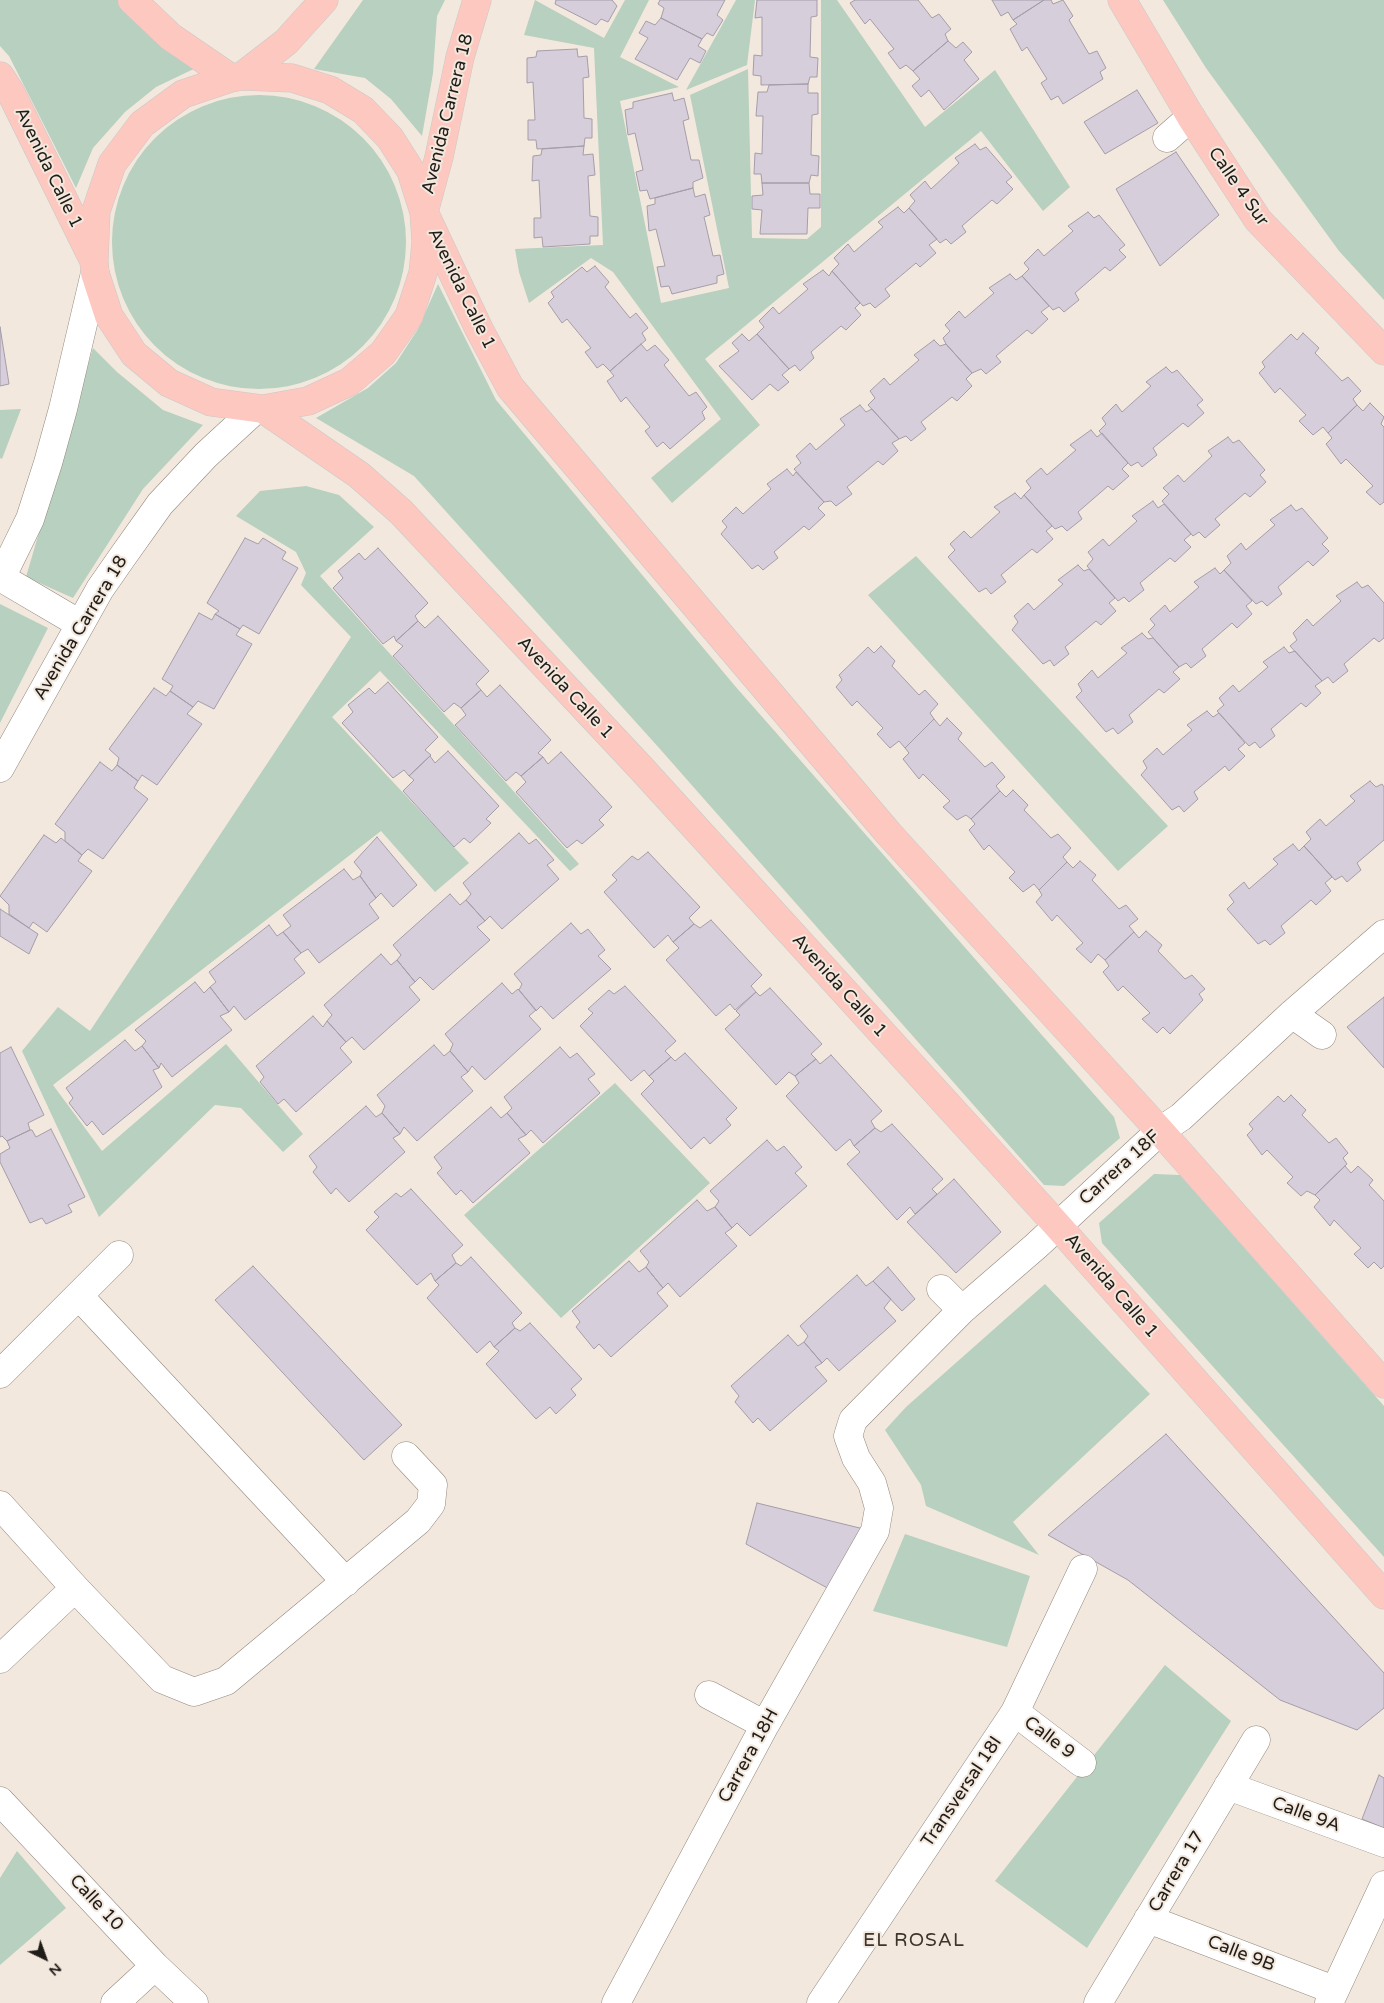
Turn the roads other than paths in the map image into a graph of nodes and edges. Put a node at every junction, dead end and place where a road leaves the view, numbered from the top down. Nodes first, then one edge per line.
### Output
1 (132, 0) edge
2 (324, 0) edge
3 (478, 0) edge
4 (1122, 0) edge
5 (0, 76) edge
6 (236, 77) junction
7 (1191, 116) junction
8 (1167, 138) dead end
9 (424, 212) junction
10 (94, 267) junction
11 (1384, 351) edge
12 (260, 409) junction
13 (1, 577) edge
14 (80, 624) junction
15 (0, 768) edge
16 (1384, 934) edge
17 (1292, 1014) junction
18 (1322, 1035) dead end
19 (1160, 1131) junction
20 (1057, 1225) junction
21 (120, 1255) dead end
22 (941, 1289) dead end
23 (79, 1296) junction
24 (962, 1310) junction
25 (0, 1374) edge
26 (1384, 1384) edge
27 (406, 1456) dead end
28 (0, 1505) edge
29 (879, 1508) joint
30 (1083, 1569) dead end
31 (346, 1582) junction
32 (76, 1588) junction
33 (1384, 1596) edge
34 (0, 1659) edge
35 (709, 1695) dead end
36 (1015, 1712) junction
37 (765, 1725) junction
38 (1256, 1740) dead end
39 (1082, 1763) dead end
40 (1228, 1786) junction
41 (0, 1801) edge
42 (1384, 1843) edge
43 (1384, 1886) edge
44 (1148, 1919) junction
45 (155, 1966) junction
46 (1331, 1996) edge
47 (115, 2003) edge
48 (194, 2003) edge
49 (616, 2003) edge
50 (821, 2003) edge
51 (1098, 2003) edge

1 - 6 main road
2 - 6 main road
3 - 9 main road, Avenida Carrera 18
4 - 7 main road, Calle 4 Sur
5 - 10 main road, Avenida Calle 1
6 - 9 main road
6 - 10 main road
7 - 8 street
7 - 11 main road, Calle 4 Sur
9 - 12 main road, Avenida Carrera 18
9 - 19 main road, Avenida Calle 1
10 - 12 main road
10 - 13 street
12 - 14 street, Avenida Carrera 18
12 - 20 main road, Avenida Calle 1
13 - 14 street
14 - 15 street, Avenida Carrera 18
16 - 17 street, Carrera 18F
17 - 18 street
17 - 19 street, Carrera 18F
19 - 20 street, Carrera 18F
19 - 26 main road, Avenida Calle 1
20 - 24 street, Carrera 18F
20 - 33 main road, Avenida Calle 1
21 - 23 street
22 - 24 street
23 - 25 street
23 - 31 street
24 - 29 street, Carrera 18F
27 - 31 street
28 - 32 street
29 - 37 street, Carrera 18H
30 - 36 street, Transversal 18I
31 - 32 street
32 - 34 street
35 - 37 street
36 - 39 street, Calle 9
36 - 50 street, Transversal 18I
37 - 49 street, Carrera 18H
38 - 40 street, Carrera 17
40 - 42 street, Calle 9A
40 - 44 street, Carrera 17
41 - 45 street, Calle 10
43 - 46 street
44 - 46 street, Calle 9B
44 - 51 street, Carrera 17
45 - 47 street
45 - 48 street, Calle 10

